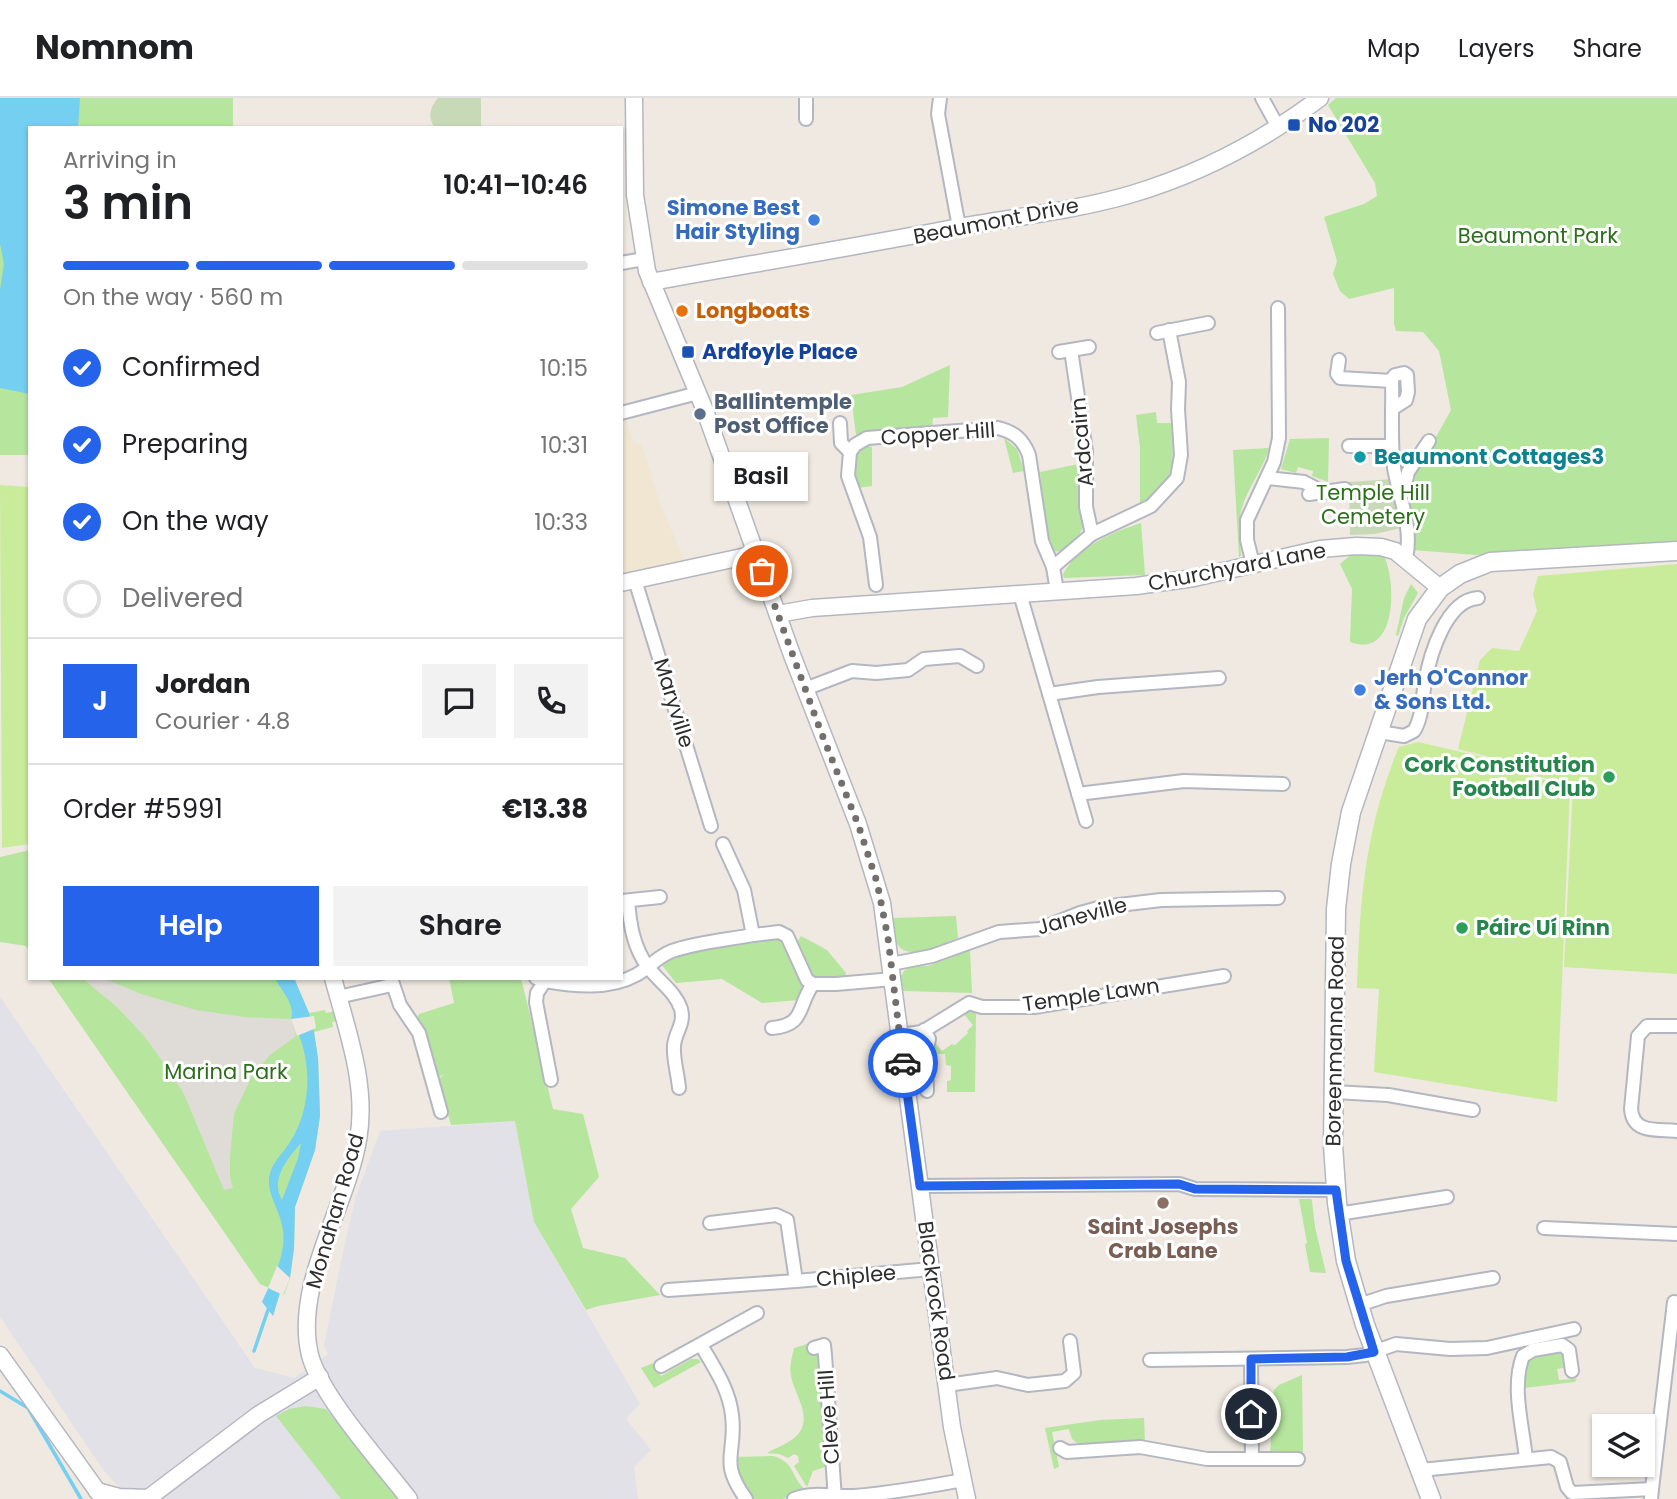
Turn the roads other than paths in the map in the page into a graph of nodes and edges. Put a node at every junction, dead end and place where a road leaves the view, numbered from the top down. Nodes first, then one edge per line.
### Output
1 (634, 98) edge
2 (806, 98) edge
3 (940, 98) edge
4 (1262, 98) edge
5 (1320, 98) edge
6 (806, 119) dead end
7 (1278, 127) junction
8 (958, 227) junction
9 (645, 259) junction
10 (623, 263) edge
11 (651, 282) junction
12 (1278, 308) dead end
13 (1208, 323) dead end
14 (1089, 347) dead end
15 (1339, 360) dead end
16 (698, 393) junction
17 (623, 412) edge
18 (840, 423) dead end
19 (1429, 441) dead end
20 (1349, 446) dead end
21 (1392, 446) junction
22 (850, 452) junction
23 (1267, 478) junction
24 (1345, 489) dead end
25 (1323, 492) junction
26 (1309, 494) dead end
27 (1402, 497) junction
28 (1092, 534) junction
29 (1677, 551) edge
30 (756, 554) junction
31 (1405, 558) junction
32 (1253, 564) junction
33 (1053, 567) junction
34 (628, 582) edge
35 (876, 585) dead end
36 (1440, 588) junction
37 (1057, 591) junction
38 (1020, 594) junction
39 (1478, 598) dead end
40 (778, 614) junction
41 (977, 666) dead end
42 (1219, 678) dead end
43 (805, 689) junction
44 (1049, 694) junction
45 (1379, 732) junction
46 (1283, 784) dead end
47 (1078, 794) junction
48 (1086, 821) dead end
49 (711, 826) dead end
50 (723, 844) dead end
51 (660, 897) dead end
52 (1278, 898) dead end
53 (624, 901) edge
54 (753, 935) junction
55 (648, 967) junction
56 (892, 971) junction
57 (1224, 976) dead end
58 (623, 979) edge
59 (334, 980) edge
60 (541, 980) edge
61 (619, 980) edge
62 (391, 981) edge
63 (813, 984) junction
64 (338, 998) junction
65 (1677, 1026) edge
66 (772, 1028) dead end
67 (924, 1030) junction
68 (900, 1035) junction
69 (551, 1080) dead end
70 (679, 1088) dead end
71 (928, 1091) dead end
72 (1334, 1092) junction
73 (1473, 1110) dead end
74 (441, 1112) dead end
75 (1677, 1131) edge
76 (920, 1186) junction
77 (1336, 1190) junction
78 (1447, 1197) dead end
79 (1338, 1214) junction
80 (710, 1223) dead end
81 (1545, 1228) dead end
82 (1677, 1234) edge
83 (931, 1269) junction
84 (1493, 1278) dead end
85 (796, 1282) junction
86 (668, 1290) dead end
87 (1674, 1302) dead end
88 (1359, 1305) junction
89 (757, 1313) dead end
90 (1574, 1329) dead end
91 (1070, 1340) dead end
92 (701, 1345) junction
93 (814, 1348) dead end
94 (1374, 1352) junction
95 (0, 1355) edge
96 (1251, 1359) junction
97 (1150, 1360) dead end
98 (661, 1366) dead end
99 (1572, 1371) dead end
100 (320, 1377) junction
101 (947, 1385) junction
102 (1060, 1448) dead end
103 (1252, 1459) junction
104 (1298, 1459) dead end
105 (1526, 1459) junction
106 (1421, 1470) junction
107 (963, 1480) junction
108 (1652, 1494) edge
109 (100, 1495) edge
110 (894, 1496) edge
111 (148, 1498) edge
112 (835, 1498) edge
113 (409, 1499) edge
114 (746, 1499) edge
115 (794, 1499) edge
116 (967, 1499) edge
117 (1431, 1499) edge

1 - 9 street, Blackrock Road
2 - 6 street
3 - 8 street
4 - 7 street
5 - 7 street, Beaumont Drive
7 - 8 street, Beaumont Drive
8 - 11 street, Beaumont Drive
9 - 10 street
9 - 11 street, Blackrock Road
11 - 16 street, Blackrock Road
12 - 23 street
13 - 28 street
14 - 28 street, Ardcairn
15 - 21 street
16 - 17 street
16 - 30 street, Blackrock Road
18 - 22 street
19 - 27 street
20 - 21 street
21 - 27 street
22 - 33 street, Copper Hill
22 - 35 street
23 - 25 street
23 - 32 street
24 - 25 street
25 - 26 street
27 - 31 street
28 - 33 street
29 - 36 main road
30 - 34 street, Maryville
30 - 40 street, Blackrock Road
31 - 32 street, Churchyard Lane
31 - 36 street, Churchyard Lane
32 - 37 street, Churchyard Lane
33 - 37 street, Copper Hill
34 - 49 street, Maryville
36 - 45 main road, Boreenmanna Road
37 - 38 street, Churchyard Lane
38 - 40 street, Churchyard Lane
38 - 44 street
39 - 45 street
40 - 43 street, Blackrock Road
41 - 43 street
42 - 44 street
43 - 56 street, Blackrock Road
44 - 47 street
45 - 72 main road, Boreenmanna Road
46 - 47 street
47 - 48 street
50 - 54 street
51 - 53 street
52 - 56 street, Janeville
53 - 55 street
54 - 55 street
54 - 63 street
55 - 58 street
55 - 70 street
56 - 63 street, Janeville
56 - 68 street, Blackrock Road
57 - 67 street, Temple Lawn
59 - 64 street, Monahan Road
60 - 61 street
60 - 69 street
62 - 64 street
62 - 74 street
63 - 66 street
64 - 100 street, Monahan Road
65 - 75 street
67 - 68 street, Temple Lawn
67 - 71 street
68 - 76 street, Blackrock Road
72 - 73 street
72 - 77 main road, Boreenmanna Road
76 - 77 street
76 - 83 street, Blackrock Road
77 - 79 main road, Boreenmanna Road
78 - 79 street
79 - 88 main road, Boreenmanna Road
80 - 85 street, Chiplee
81 - 82 street
83 - 85 street, Chiplee
83 - 101 street, Blackrock Road
84 - 88 street
85 - 86 street
87 - 108 street
88 - 94 main road, Boreenmanna Road
89 - 92 street
90 - 94 street
91 - 101 street
92 - 98 street
92 - 114 street
93 - 112 street, Cleve Hill
94 - 96 street
94 - 106 main road, Boreenmanna Road
95 - 109 street
96 - 97 street
96 - 103 street
99 - 105 street
100 - 111 street
100 - 113 street, Monahan Road
101 - 107 street, Blackrock Road
102 - 103 street
103 - 104 street
105 - 106 street
105 - 108 street
106 - 117 main road, Boreenmanna Road
107 - 110 street
107 - 116 street, Blackrock Road
109 - 111 street
110 - 112 street
112 - 115 street

